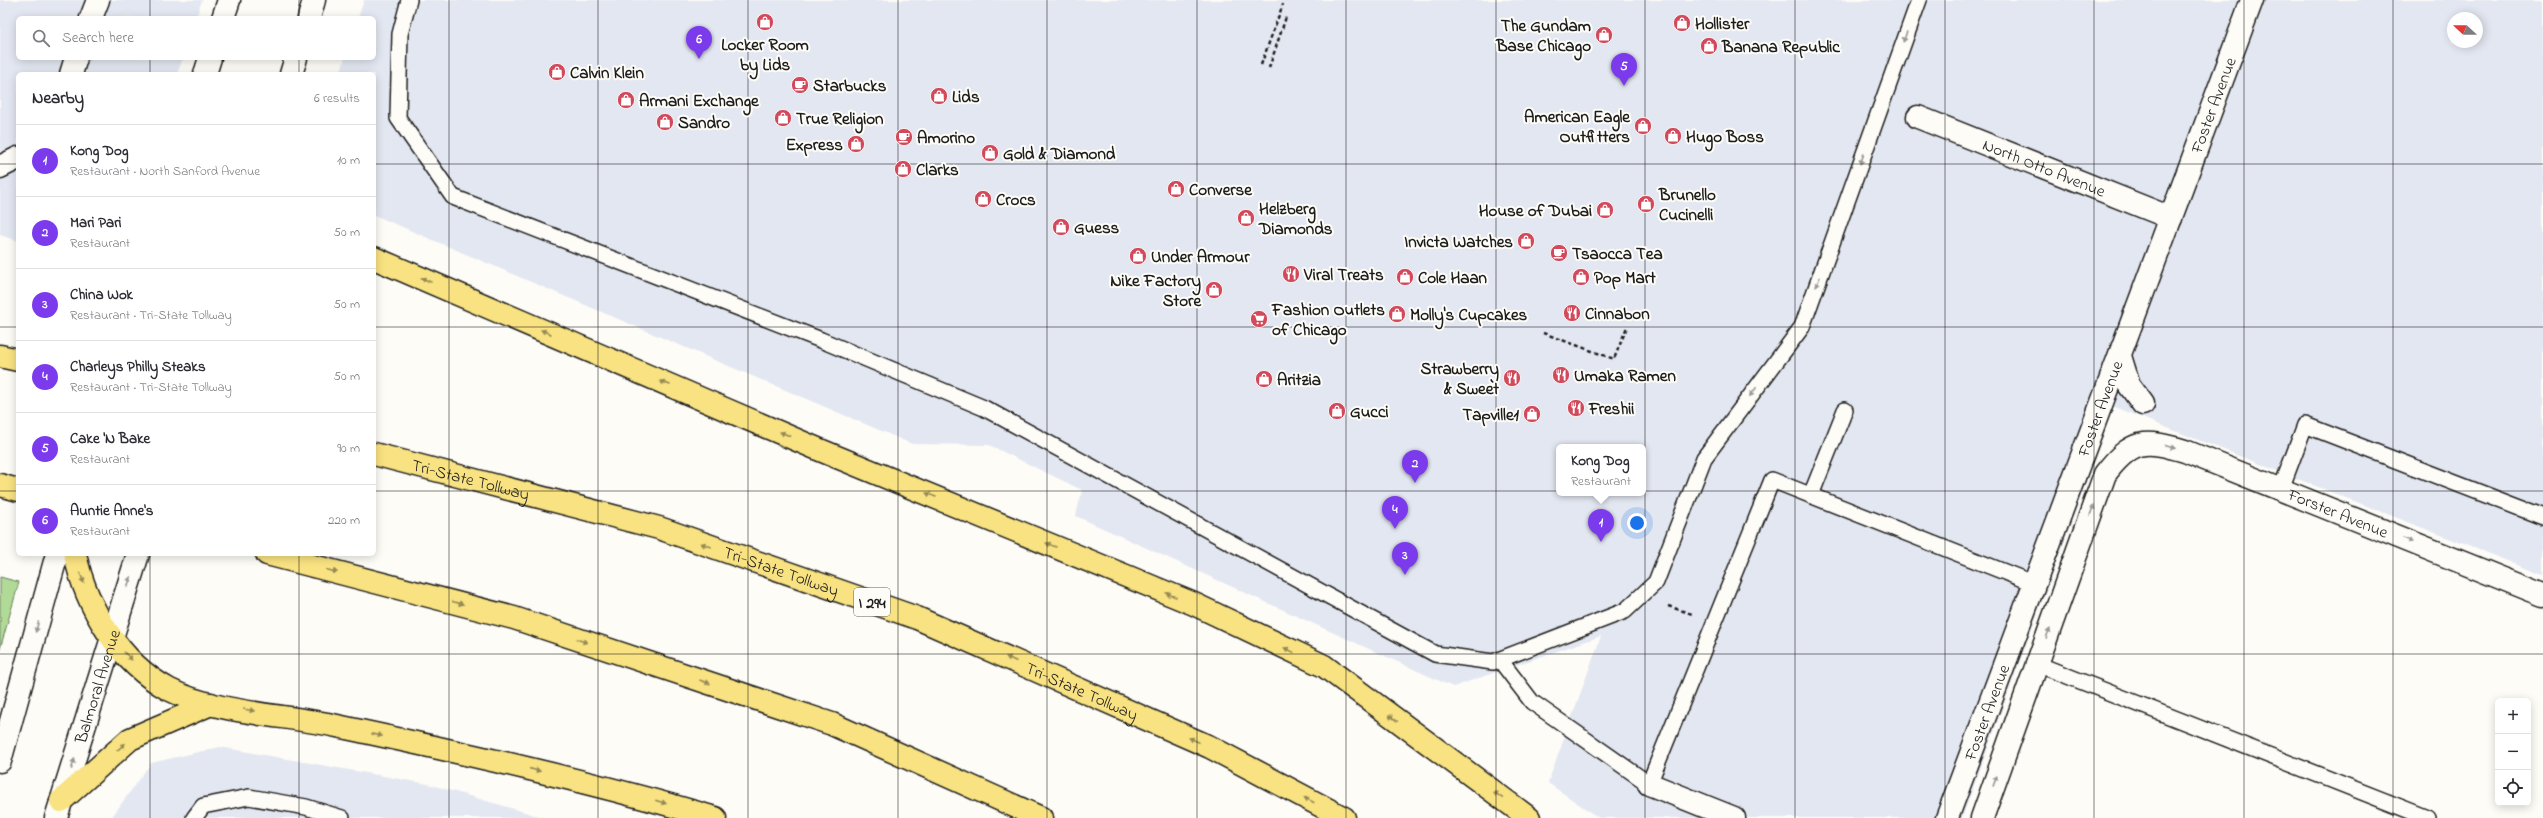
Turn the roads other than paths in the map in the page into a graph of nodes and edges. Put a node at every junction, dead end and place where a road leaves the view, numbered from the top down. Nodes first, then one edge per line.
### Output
1 (98, 0) edge
2 (229, 0) edge
3 (314, 0) edge
4 (409, 0) edge
5 (1919, 0) edge
6 (2252, 0) edge
7 (92, 16) edge
8 (224, 16) edge
9 (310, 16) edge
10 (75, 60) edge
11 (209, 60) edge
12 (295, 60) edge
13 (72, 72) edge
14 (206, 72) edge
15 (292, 72) edge
16 (1918, 116) dead end
17 (16, 159) edge
18 (0, 167) edge
19 (2171, 218) junction
20 (376, 259) edge
21 (0, 356) edge
22 (2120, 356) junction
23 (16, 360) edge
24 (2144, 404) dead end
25 (1845, 410) dead end
26 (2132, 446) joint
27 (376, 455) edge
28 (0, 485) edge
29 (2281, 488) junction
30 (16, 489) edge
31 (1811, 496) junction
32 (2543, 517) edge
33 (56, 556) edge
34 (76, 556) edge
35 (137, 556) edge
36 (275, 556) edge
37 (2034, 584) junction
38 (2543, 595) edge
39 (111, 638) junction
40 (1500, 660) junction
41 (2037, 664) junction
42 (211, 704) junction
43 (0, 761) edge
44 (1649, 784) junction
45 (59, 810) edge
46 (194, 818) edge
47 (342, 818) edge
48 (715, 818) edge
49 (1041, 818) edge
50 (1344, 818) edge
51 (1529, 818) edge
52 (1734, 818) edge
53 (1947, 818) edge
54 (1982, 818) edge
55 (2428, 818) edge

1 - 7 street
2 - 8 street
3 - 9 street
4 - 40 lane
5 -> 40 lane
6 - 19 street, Foster Avenue
10 - 13 street
11 - 14 street
12 - 15 street
16 - 19 street, North Otto Avenue
17 - 18 street
19 - 22 street, Foster Avenue
51 -> 20 highway
21 - 23 highway
22 - 24 street
22 - 37 street, Foster Avenue
25 - 31 lane
26 -> 29 street, Forster Avenue
41 -> 26 street, Foster Avenue
50 -> 27 highway, Tri-State Tollway / I 294
28 - 30 highway
29 - 32 lane
29 -> 38 street, Forster Avenue
31 - 37 lane
31 - 44 lane
33 -> 43 street
34 -> 39 highway
39 -> 35 street, Balmoral Avenue
36 -> 49 highway
37 - 53 street, Foster Avenue
39 -> 42 highway
45 -> 39 street, Balmoral Avenue
40 - 44 lane
54 -> 41 street, Foster Avenue
41 - 55 lane
45 -> 42 highway
42 -> 48 highway
44 - 52 street
46 - 47 lane

